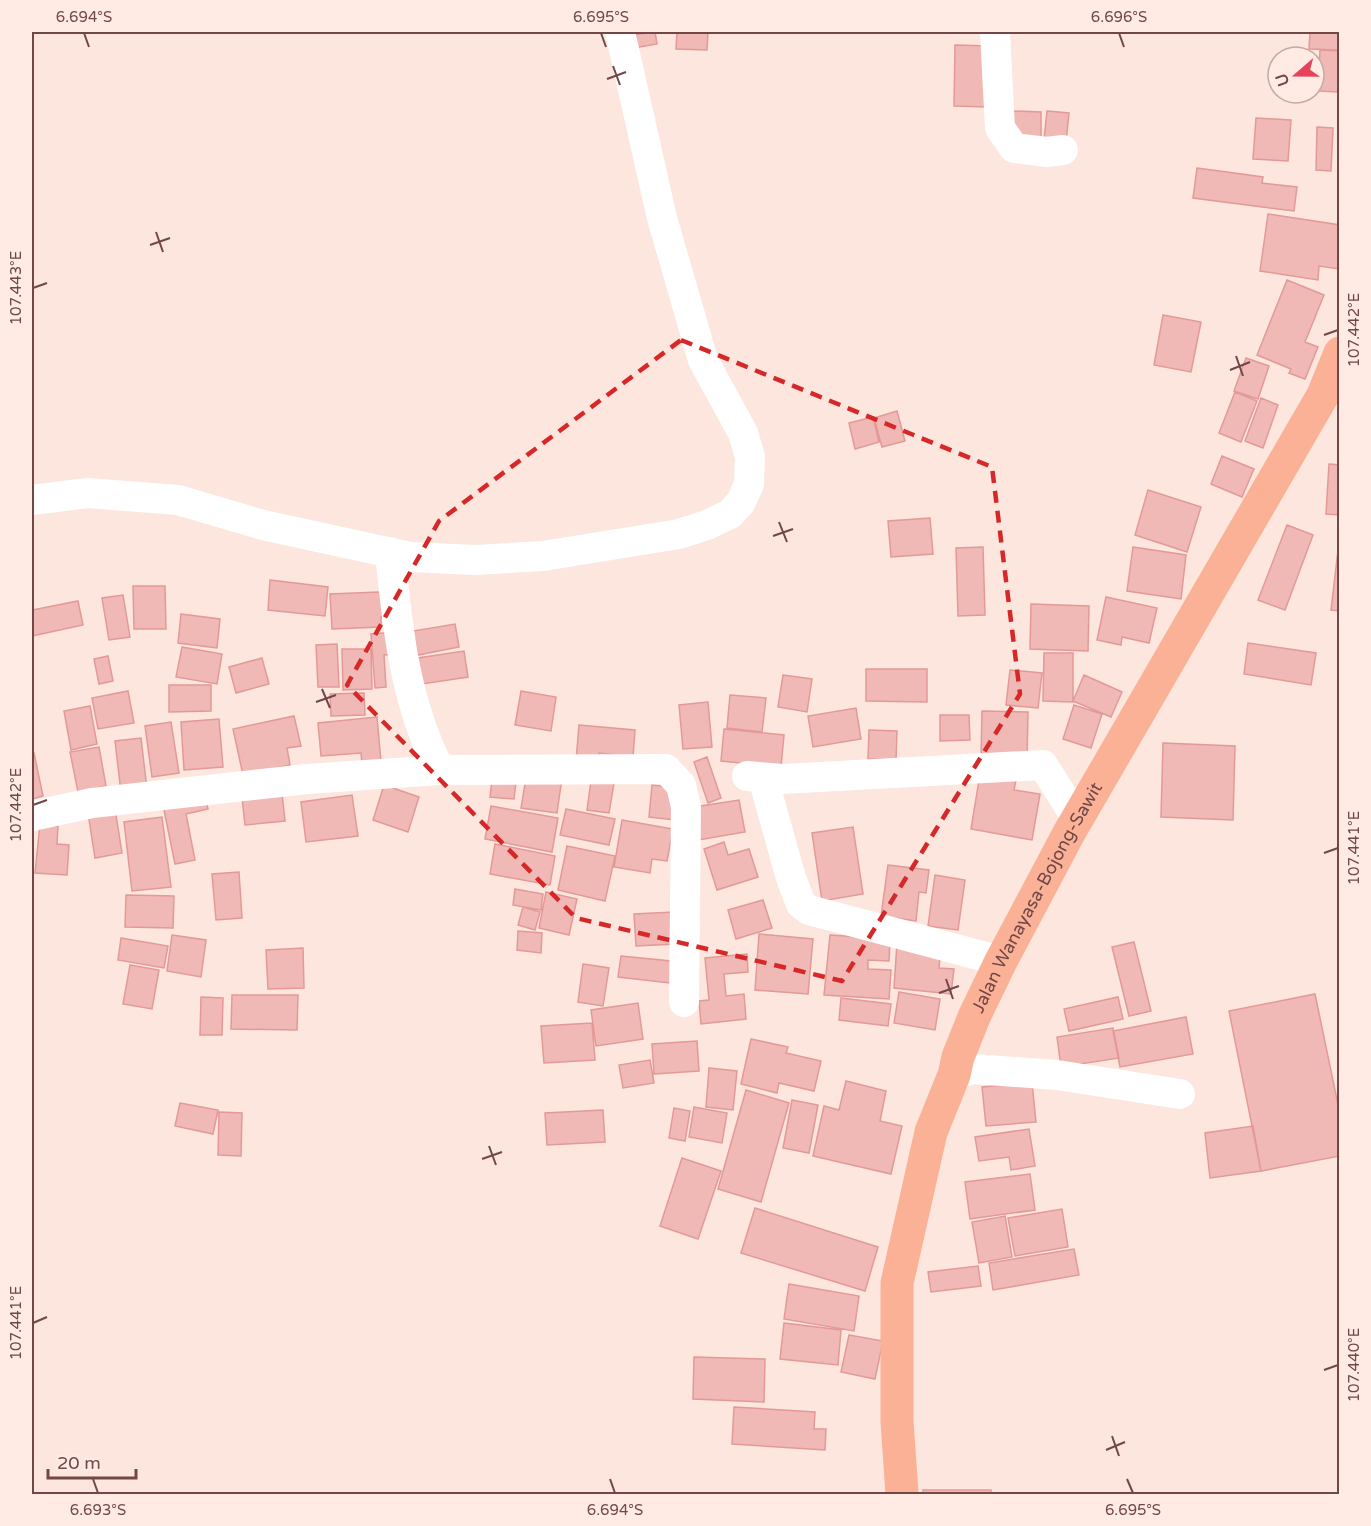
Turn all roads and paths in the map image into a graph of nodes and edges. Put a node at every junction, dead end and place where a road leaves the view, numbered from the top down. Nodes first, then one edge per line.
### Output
1 (620, 32) edge
2 (996, 32) edge
3 (1063, 150) dead end
4 (1340, 353) edge
5 (32, 500) edge
6 (390, 552) junction
7 (440, 770) junction
8 (32, 816) edge
9 (1077, 819) junction
10 (1001, 962) junction
11 (684, 1002) dead end
12 (954, 1075) junction
13 (1180, 1094) dead end
14 (902, 1494) edge

1 - 6 street
2 - 3 street
4 - 9 main road, Jalan Wanayasa-Bojong-Sawit
5 - 6 street
6 - 7 street
7 - 8 street
7 - 11 street
9 - 10 main road, Jalan Wanayasa-Bojong-Sawit
9 - 10 street
10 - 12 main road, Jalan Wanayasa-Bojong-Sawit
12 - 13 street
12 - 14 main road, Jalan Wanayasa-Bojong-Sawit

